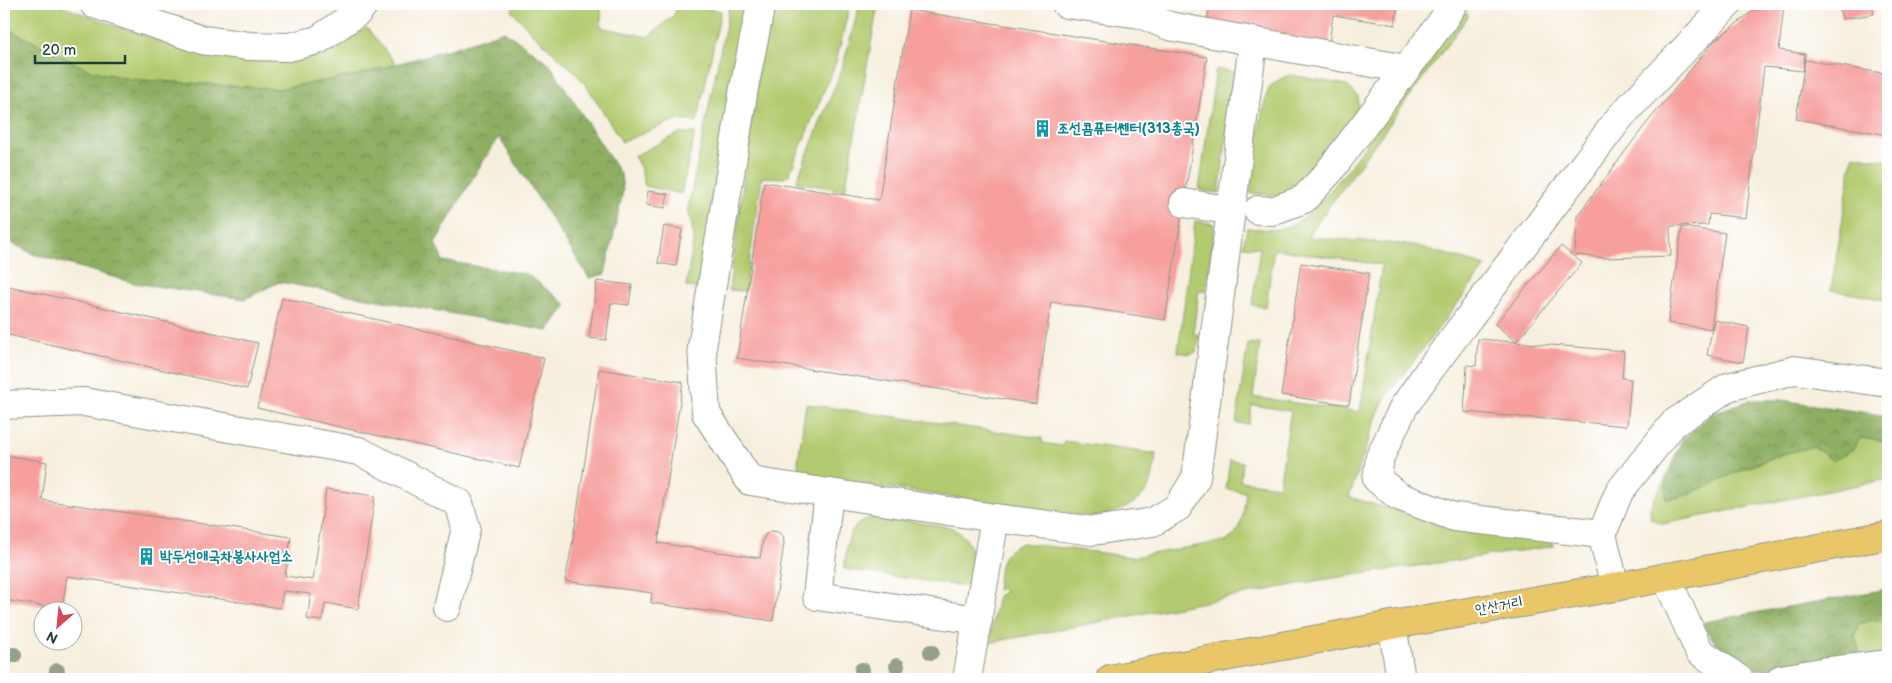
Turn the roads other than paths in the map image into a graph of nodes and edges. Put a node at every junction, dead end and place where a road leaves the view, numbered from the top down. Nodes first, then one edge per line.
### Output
1 (94, 4) edge
2 (364, 4) edge
3 (761, 4) edge
4 (1066, 4) edge
5 (1453, 4) edge
6 (1728, 4) edge
7 (1254, 43) junction
8 (1406, 70) junction
9 (1184, 203) dead end
10 (1215, 208) dead end
11 (1258, 210) dead end
12 (1888, 383) edge
13 (4, 405) edge
14 (829, 493) junction
15 (996, 518) junction
16 (1602, 534) junction
17 (1888, 536) edge
18 (1666, 577) junction
19 (1615, 587) junction
20 (447, 606) dead end
21 (978, 620) junction
22 (1392, 625) junction
23 (1888, 664) edge
24 (968, 679) edge
25 (1110, 679) edge
26 (1402, 679) edge
27 (1739, 679) edge
28 (1782, 679) edge

1 - 2 street
3 - 14 street
4 - 7 street
5 - 8 street
6 - 16 street
7 - 8 street
7 - 15 street
8 - 11 street
9 - 10 street
12 - 16 street
13 - 20 street
14 - 15 street
14 - 21 street
15 - 21 street
16 - 19 street
17 - 18 main road, 안산거리
18 - 19 main road, 안산거리
18 - 27 street
19 - 22 main road, 안산거리
21 - 24 street
22 - 25 main road, 안산거리
22 - 26 street
23 - 28 street

